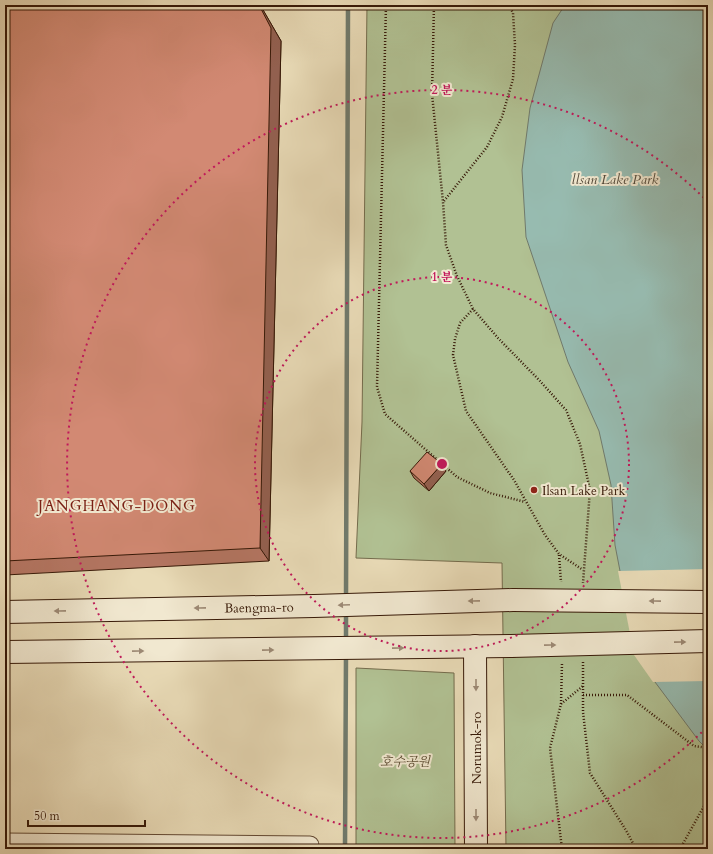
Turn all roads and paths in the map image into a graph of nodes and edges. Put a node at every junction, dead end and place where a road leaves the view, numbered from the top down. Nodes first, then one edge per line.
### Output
1 (386, 5) edge
2 (434, 5) edge
3 (509, 5) edge
4 (443, 202) junction
5 (473, 309) junction
6 (526, 502) junction
7 (584, 570) junction
8 (583, 587) dead end
9 (708, 602) edge
10 (5, 612) edge
11 (708, 641) edge
12 (475, 646) junction
13 (5, 652) edge
14 (583, 660) dead end
15 (584, 686) junction
16 (584, 695) junction
17 (708, 748) edge
18 (708, 799) edge
19 (5, 842) edge
20 (310, 847) edge
21 (476, 849) edge
22 (562, 849) edge
23 (636, 849) edge
24 (680, 849) edge

1 - 6 path
2 - 4 path
3 - 4 path
4 - 5 path
5 - 6 path
5 - 7 path
6 - 7 path
7 - 8 path
9 -> 10 main road, Baengma-ro, bridge
12 -> 11 main road, bridge
13 -> 12 main road
12 -> 21 main road, Norumok-ro
14 - 15 path
15 - 16 path
15 - 22 path
16 - 17 path
16 - 23 path
18 - 24 path
19 - 20 street

